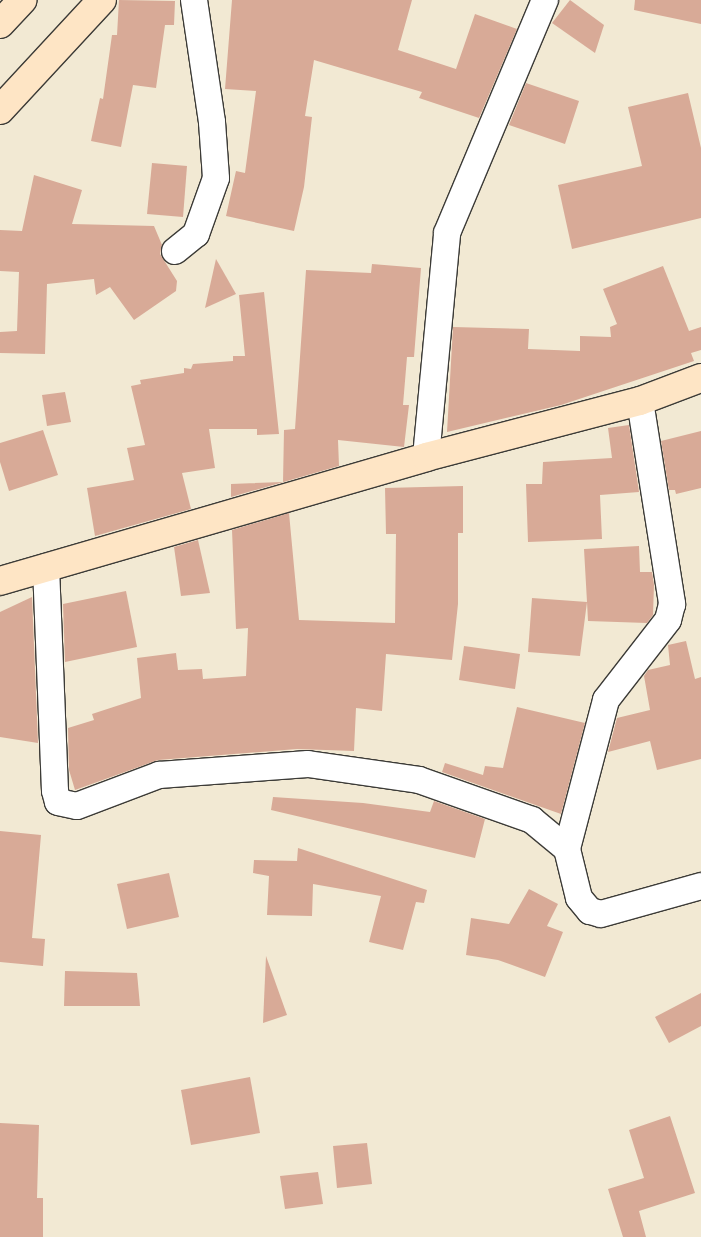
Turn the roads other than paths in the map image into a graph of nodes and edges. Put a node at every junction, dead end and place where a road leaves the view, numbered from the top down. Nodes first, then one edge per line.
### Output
1 (22, 0) edge
2 (102, 0) edge
3 (194, 0) edge
4 (546, 0) edge
5 (0, 24) edge
6 (0, 110) edge
7 (175, 251) dead end
8 (701, 378) edge
9 (640, 401) junction
10 (426, 457) junction
11 (46, 567) junction
12 (0, 581) edge
13 (567, 849) junction
14 (701, 886) edge

1 - 5 street
2 - 6 street
3 - 7 street
4 - 10 street
8 - 9 street
9 - 10 street
9 - 13 street
10 - 11 street
11 - 12 street
11 - 13 street
13 - 14 street

